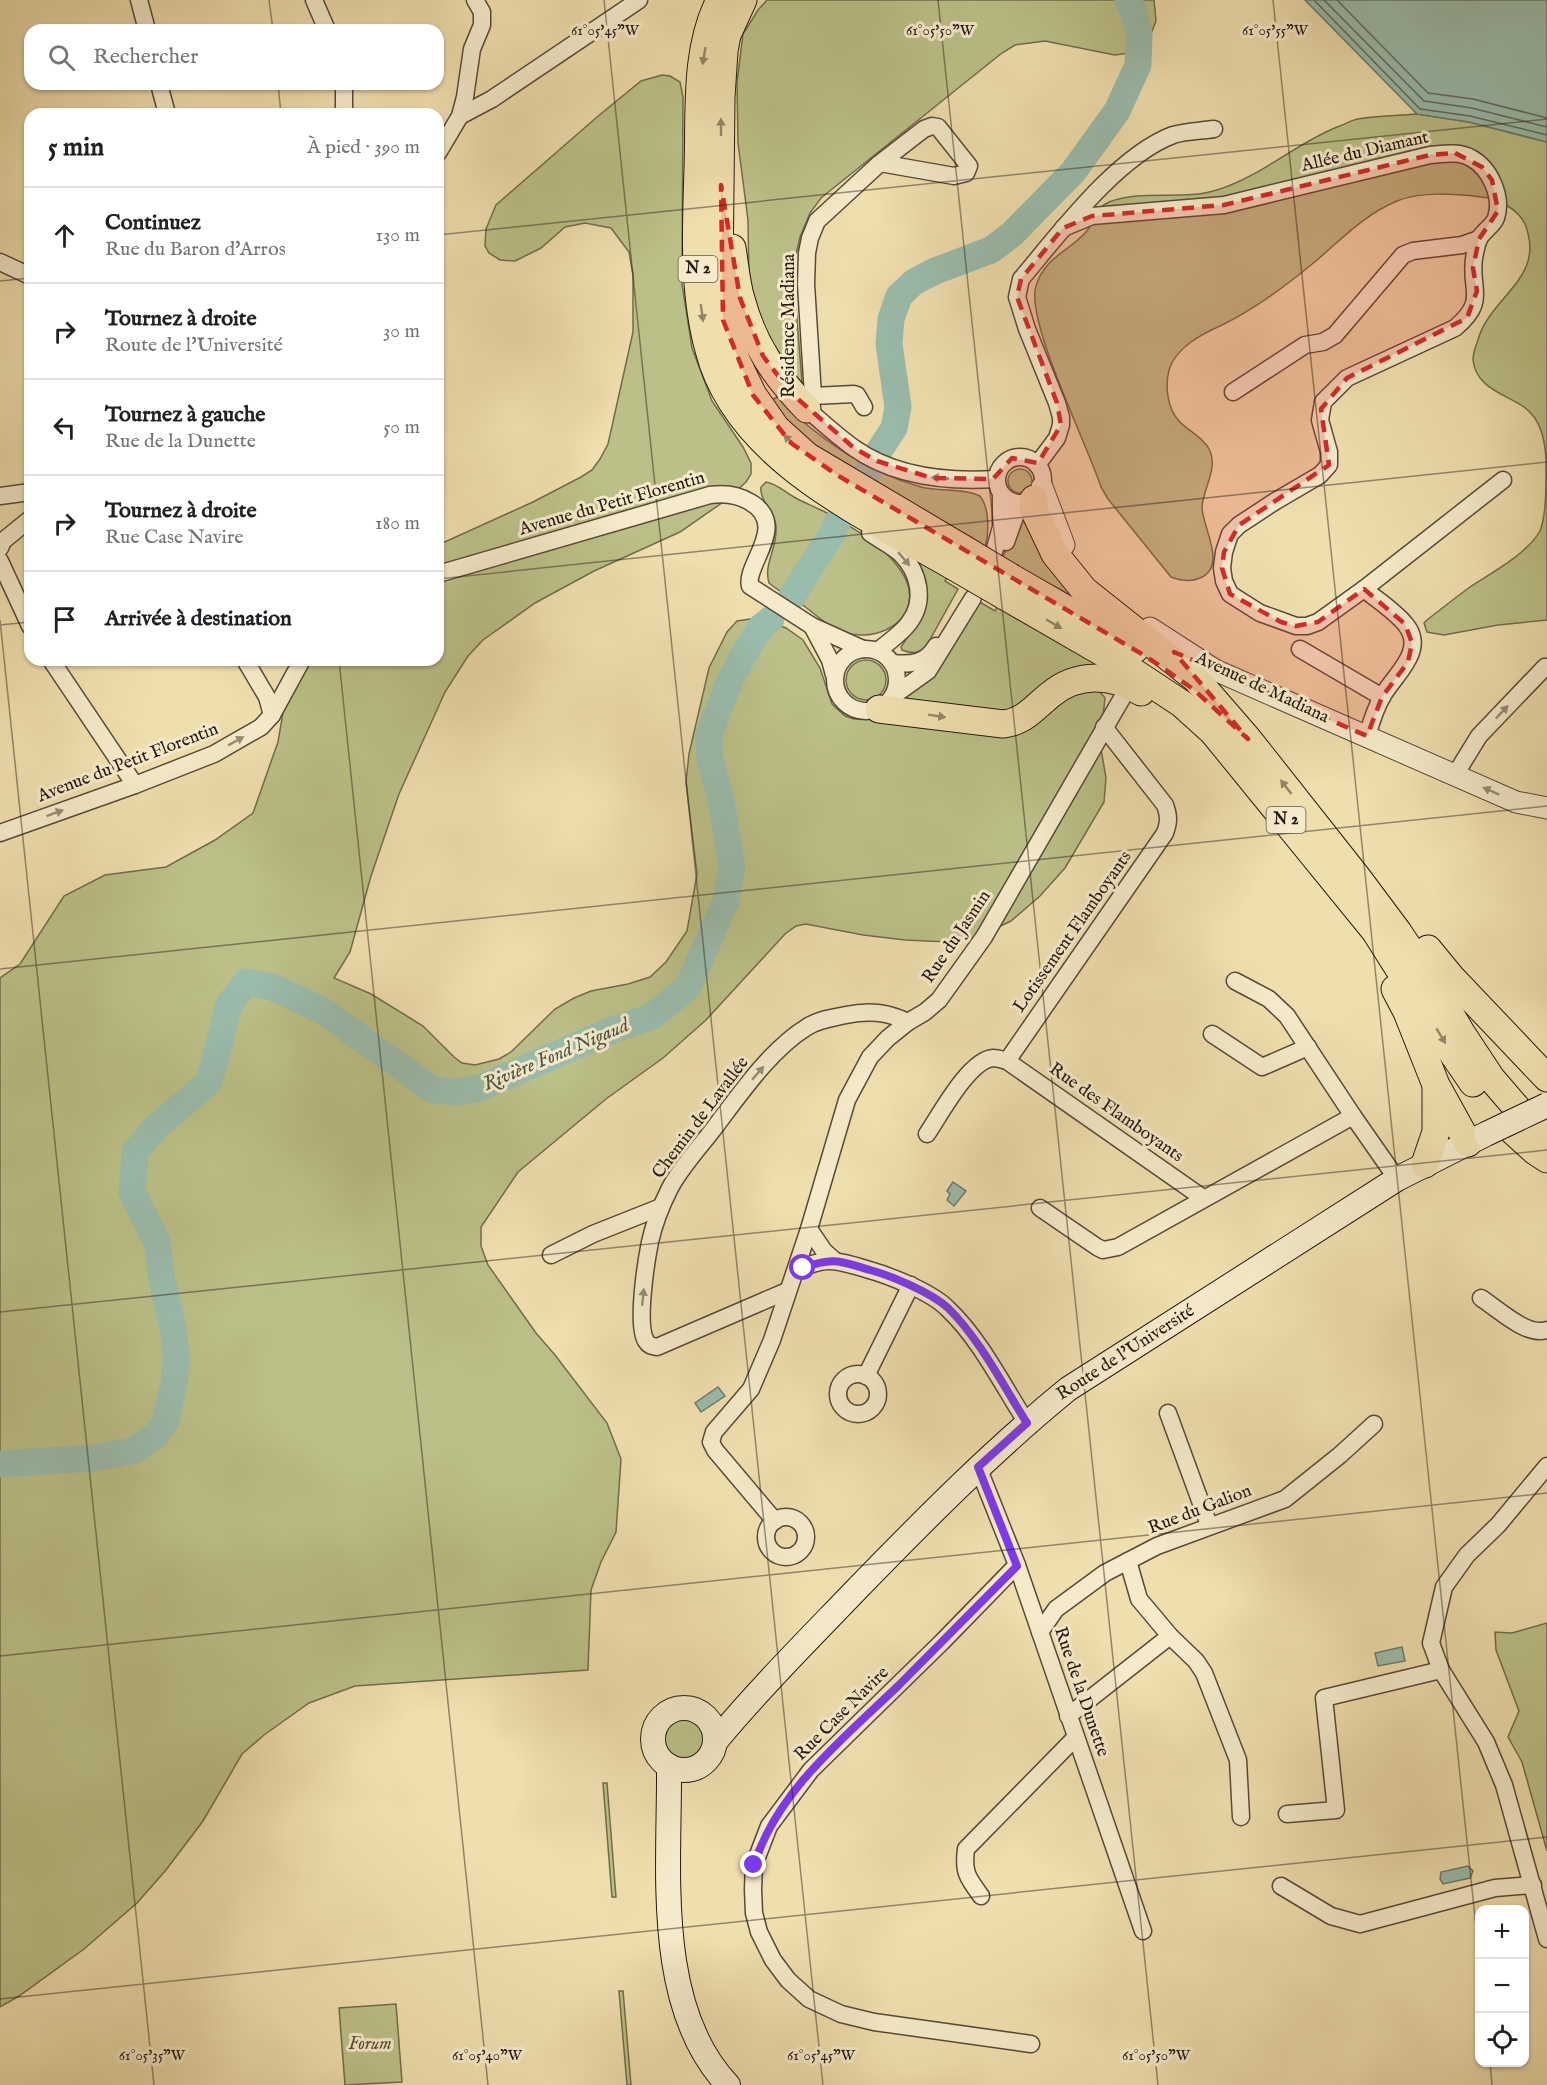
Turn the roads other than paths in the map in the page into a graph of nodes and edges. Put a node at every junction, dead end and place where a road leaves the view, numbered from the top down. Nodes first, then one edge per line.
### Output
1 (140, 0) edge
2 (314, 0) edge
3 (475, 0) edge
4 (639, 0) edge
5 (720, 0) edge
6 (743, 0) edge
7 (146, 24) edge
8 (324, 24) edge
9 (161, 90) edge
10 (344, 90) edge
11 (165, 108) edge
12 (344, 108) edge
13 (460, 116) junction
14 (1214, 129) dead end
15 (444, 143) edge
16 (880, 164) junction
17 (721, 185) junction
18 (1063, 228) junction
19 (1479, 239) junction
20 (0, 262) edge
21 (24, 273) edge
22 (1233, 392) dead end
23 (810, 403) junction
24 (864, 406) dead end
25 (1037, 465) junction
26 (1503, 480) dead end
27 (998, 486) junction
28 (829, 490) junction
29 (24, 493) edge
30 (0, 496) edge
31 (1033, 496) junction
32 (865, 512) junction
33 (24, 524) edge
34 (0, 548) edge
35 (0, 561) edge
36 (1002, 570) junction
37 (444, 572) edge
38 (1364, 589) junction
39 (24, 613) edge
40 (812, 626) junction
41 (1300, 649) dead end
42 (870, 650) junction
43 (893, 663) junction
44 (55, 666) edge
45 (249, 666) edge
46 (299, 666) edge
47 (1547, 668) edge
48 (834, 675) junction
49 (1125, 693) dead end
50 (1382, 697) junction
51 (886, 702) junction
52 (272, 715) junction
53 (1104, 727) junction
54 (1367, 736) junction
55 (1248, 739) junction
56 (1455, 775) junction
57 (135, 785) junction
58 (1547, 808) edge
59 (1302, 824) junction
60 (0, 833) edge
61 (1338, 885) junction
62 (1235, 981) dead end
63 (908, 1022) junction
64 (1212, 1034) dead end
65 (1308, 1047) junction
66 (1007, 1061) junction
67 (1547, 1078) edge
68 (1436, 1085) junction
69 (1353, 1116) junction
70 (1514, 1124) edge
71 (927, 1134) dead end
72 (1547, 1158) edge
73 (1425, 1164) junction
74 (1397, 1179) junction
75 (1203, 1198) junction
76 (661, 1207) junction
77 (1040, 1208) dead end
78 (809, 1229) junction
79 (552, 1256) dead end
80 (834, 1260) junction
81 (795, 1272) junction
82 (911, 1286) junction
83 (787, 1291) junction
84 (1481, 1298) dead end
85 (1547, 1330) edge
86 (866, 1376) dead end
87 (1168, 1413) dead end
88 (1027, 1423) junction
89 (1374, 1424) dead end
90 (978, 1467) junction
91 (1547, 1467) edge
92 (775, 1521) dead end
93 (1209, 1526) junction
94 (1128, 1561) junction
95 (1017, 1566) junction
96 (1040, 1632) junction
97 (1170, 1636) junction
98 (1441, 1670) junction
99 (766, 1683) junction
100 (1068, 1716) junction
101 (707, 1718) junction
102 (1076, 1737) junction
103 (715, 1742) junction
104 (669, 1766) junction
105 (693, 1769) junction
106 (1287, 1814) dead end
107 (1241, 1817) dead end
108 (669, 1833) junction
109 (1533, 1885) junction
110 (1281, 1886) dead end
111 (981, 1896) dead end
112 (1143, 1931) dead end
113 (1547, 1939) edge
114 (1031, 2044) dead end
115 (728, 2085) edge

1 - 7 street
2 - 8 street
3 - 13 street
4 - 13 street
5 -> 28 main road, N 2
17 -> 6 main road, N 2
9 - 11 street
10 - 12 street
13 - 15 street
14 - 18 street
16 - 16 street, Résidence Madiana
16 - 23 street, Résidence Madiana
17 - 23 main road
28 -> 17 main road, N 2
18 - 19 street, Allée du Diamant
18 - 25 street
19 - 22 street
19 - 38 street, Allée du Diamant
20 - 21 street
23 - 24 street
27 -> 23 street
25 - 27 street
25 - 31 street
26 - 38 street, Allée du Diamant
27 - 31 street
27 - 36 street
28 - 32 main road, N 2
29 - 30 street
31 - 36 street
31 - 54 street, Avenue de Madiana
31 - 55 main road
32 - 36 main road, N 2, bridge
32 -> 42 street
33 - 34 street
35 - 39 street
36 - 55 main road, N 2
36 -> 59 main road, N 2
37 - 40 street, Avenue du Petit Florentin
38 - 50 street
40 - 42 street
40 - 48 street
41 - 50 street
42 - 43 street
42 - 48 street
43 - 51 street
43 - 51 street
44 - 57 street
45 - 52 street
46 - 52 street, Avenue du Petit Florentin
56 -> 47 street
48 - 51 street
49 - 53 street, Rue du Jasmin
50 - 54 street
51 -> 59 main road
57 -> 52 street, Avenue du Petit Florentin
53 - 63 street, Rue du Jasmin
53 - 66 street, Lotissement Flamboyants
54 - 56 street, Avenue de Madiana
59 -> 55 main road, N 2
58 -> 56 street, Avenue de Madiana
60 -> 57 street, Avenue du Petit Florentin
59 - 61 main road, N 2
59 - 67 main road
59 - 70 main road, N 2
61 - 68 main road
61 -> 70 main road, N 2
62 - 65 street
76 -> 63 street, Chemin de Lavallée
63 - 78 street, Rue du Jasmin
64 - 65 street
65 - 69 street
66 - 71 street
66 - 75 street, Rue des Flamboyants
68 - 70 main road
68 - 73 main road
69 - 74 street
69 - 75 street
70 - 72 main road, N 2
70 - 73 main road, Route de l'Université
73 - 74 main road, Route de l'Université
74 - 88 main road, Route de l'Université
75 - 77 street
76 - 79 street
83 -> 76 street, Chemin de Lavallée
78 - 80 street
78 - 81 street, Rue du Jasmin
80 - 81 street
80 - 82 street
81 - 83 street, Rue du Jasmin
82 - 86 street
82 - 88 street
83 - 92 street, Rue du Jasmin
84 - 85 street
87 - 93 street
88 - 90 main road, Route de l'Université
89 - 93 street, Rue du Galion
90 - 95 street, Rue de la Dunette
90 - 99 main road, Route de l'Université
91 - 98 street
93 - 94 street, Rue du Galion
94 - 96 street, Rue du Galion
94 - 97 street
95 - 96 street, Rue de la Dunette
95 - 114 street, Rue Case Navire
96 - 100 street, Rue de la Dunette
97 - 100 street
97 - 107 street
98 - 106 street
98 - 109 street
99 - 101 main road, Route de l'Université
99 - 103 main road, Route de l'Université
100 - 102 street, Rue de la Dunette
101 - 103 main road
101 - 104 main road
102 - 111 street
102 - 112 street, Rue de la Dunette
103 - 105 main road, Route de l'Université
104 - 105 main road
104 - 108 main road, Route de l'Université
105 - 108 main road, Route de l'Université
108 - 115 main road, Route de l'Université
109 - 110 street
109 - 113 street

